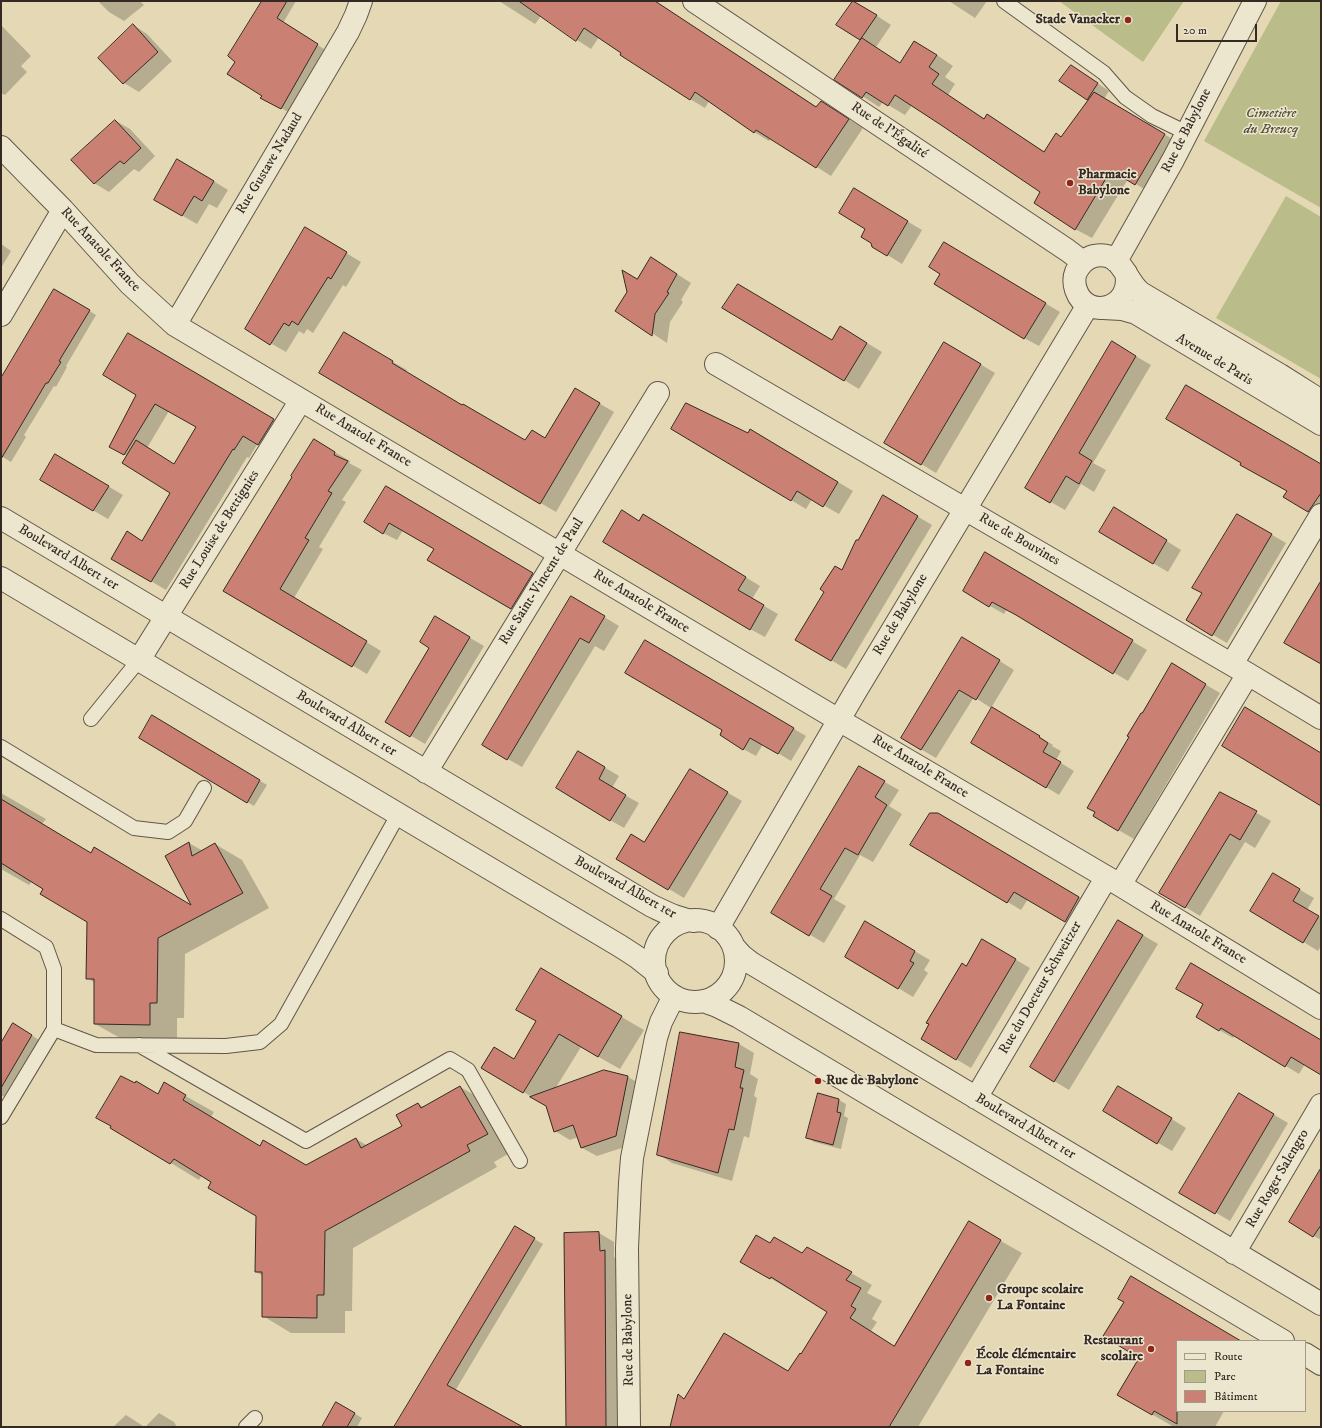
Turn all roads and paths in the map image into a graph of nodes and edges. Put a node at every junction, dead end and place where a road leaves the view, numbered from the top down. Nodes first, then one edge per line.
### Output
1 (361, 1) edge
2 (694, 1) edge
3 (1004, 1) edge
4 (1255, 1) edge
5 (1187, 132) junction
6 (1, 146) edge
7 (63, 210) junction
8 (1083, 262) junction
9 (1121, 267) junction
10 (1095, 306) junction
11 (1, 314) edge
12 (175, 324) junction
13 (716, 364) dead end
14 (658, 393) dead end
15 (301, 400) junction
16 (1321, 401) edge
17 (1321, 424) edge
18 (966, 508) junction
19 (1321, 515) edge
20 (1, 518) edge
21 (560, 554) junction
22 (1, 578) edge
23 (165, 616) junction
24 (139, 660) junction
25 (1240, 669) junction
26 (1321, 718) edge
27 (91, 719) dead end
28 (839, 720) junction
29 (1, 747) edge
30 (426, 772) junction
31 (204, 788) dead end
32 (398, 814) junction
33 (1113, 881) junction
34 (1, 919) edge
35 (694, 921) junction
36 (718, 928) junction
37 (733, 946) junction
38 (657, 973) junction
39 (674, 996) junction
40 (703, 1001) junction
41 (1321, 1008) edge
42 (54, 1029) junction
43 (139, 1045) junction
44 (976, 1098) junction
45 (1321, 1105) edge
46 (1, 1117) edge
47 (520, 1161) dead end
48 (1234, 1253) junction
49 (1321, 1304) edge
50 (1281, 1340) edge
51 (1306, 1355) edge
52 (1321, 1364) edge
53 (629, 1427) edge

1 - 12 street, Rue Gustave Nadaud
2 - 8 street, Rue de l'Égalité
3 - 5 lane
4 - 5 street, Rue de Babylone
5 - 9 street, Rue de Babylone
6 - 7 street, Rue Anatole France
7 - 11 street
7 - 12 street, Rue Anatole France
8 - 9 street
8 - 10 street
9 - 10 street
9 - 16 street, Avenue de Paris
10 - 17 street, Avenue de Paris
10 - 18 street, Rue de Babylone
12 - 15 street, Rue Anatole France
13 - 18 street, Rue de Bouvines
14 - 21 street, Rue Saint-Vincent de Paul
15 - 21 street, Rue Anatole France
15 - 23 street, Rue Louise de Bettignies
18 - 25 street, Rue de Bouvines
18 - 28 street, Rue de Babylone
19 - 25 street, Rue du Docteur Schweitzer
20 - 23 street, Boulevard Albert 1er
21 - 28 street, Rue Anatole France
21 - 30 street, Rue Saint-Vincent de Paul
22 - 24 street
23 - 24 street, Rue Louise de Bettignies
23 - 30 street, Boulevard Albert 1er
24 - 27 lane
24 - 32 street
25 - 26 street, Rue de Bouvines
25 - 33 street, Rue du Docteur Schweitzer
28 - 33 street, Rue Anatole France
28 - 36 street, Rue de Babylone
29 - 31 lane
30 - 35 street, Boulevard Albert 1er
32 - 38 street
32 - 43 lane
33 - 41 street, Rue Anatole France
33 - 44 street, Rue du Docteur Schweitzer
34 - 42 lane
35 - 36 street
35 - 38 street
36 - 37 street
37 - 40 street
37 - 44 street, Boulevard Albert 1er
38 - 39 street
39 - 40 street
39 - 53 street, Rue de Babylone
40 - 50 street
42 - 43 lane
42 - 46 lane
43 - 47 lane
44 - 48 street, Boulevard Albert 1er
45 - 48 street, Rue Roger Salengro
48 - 49 street, Boulevard Albert 1er
51 - 52 street

